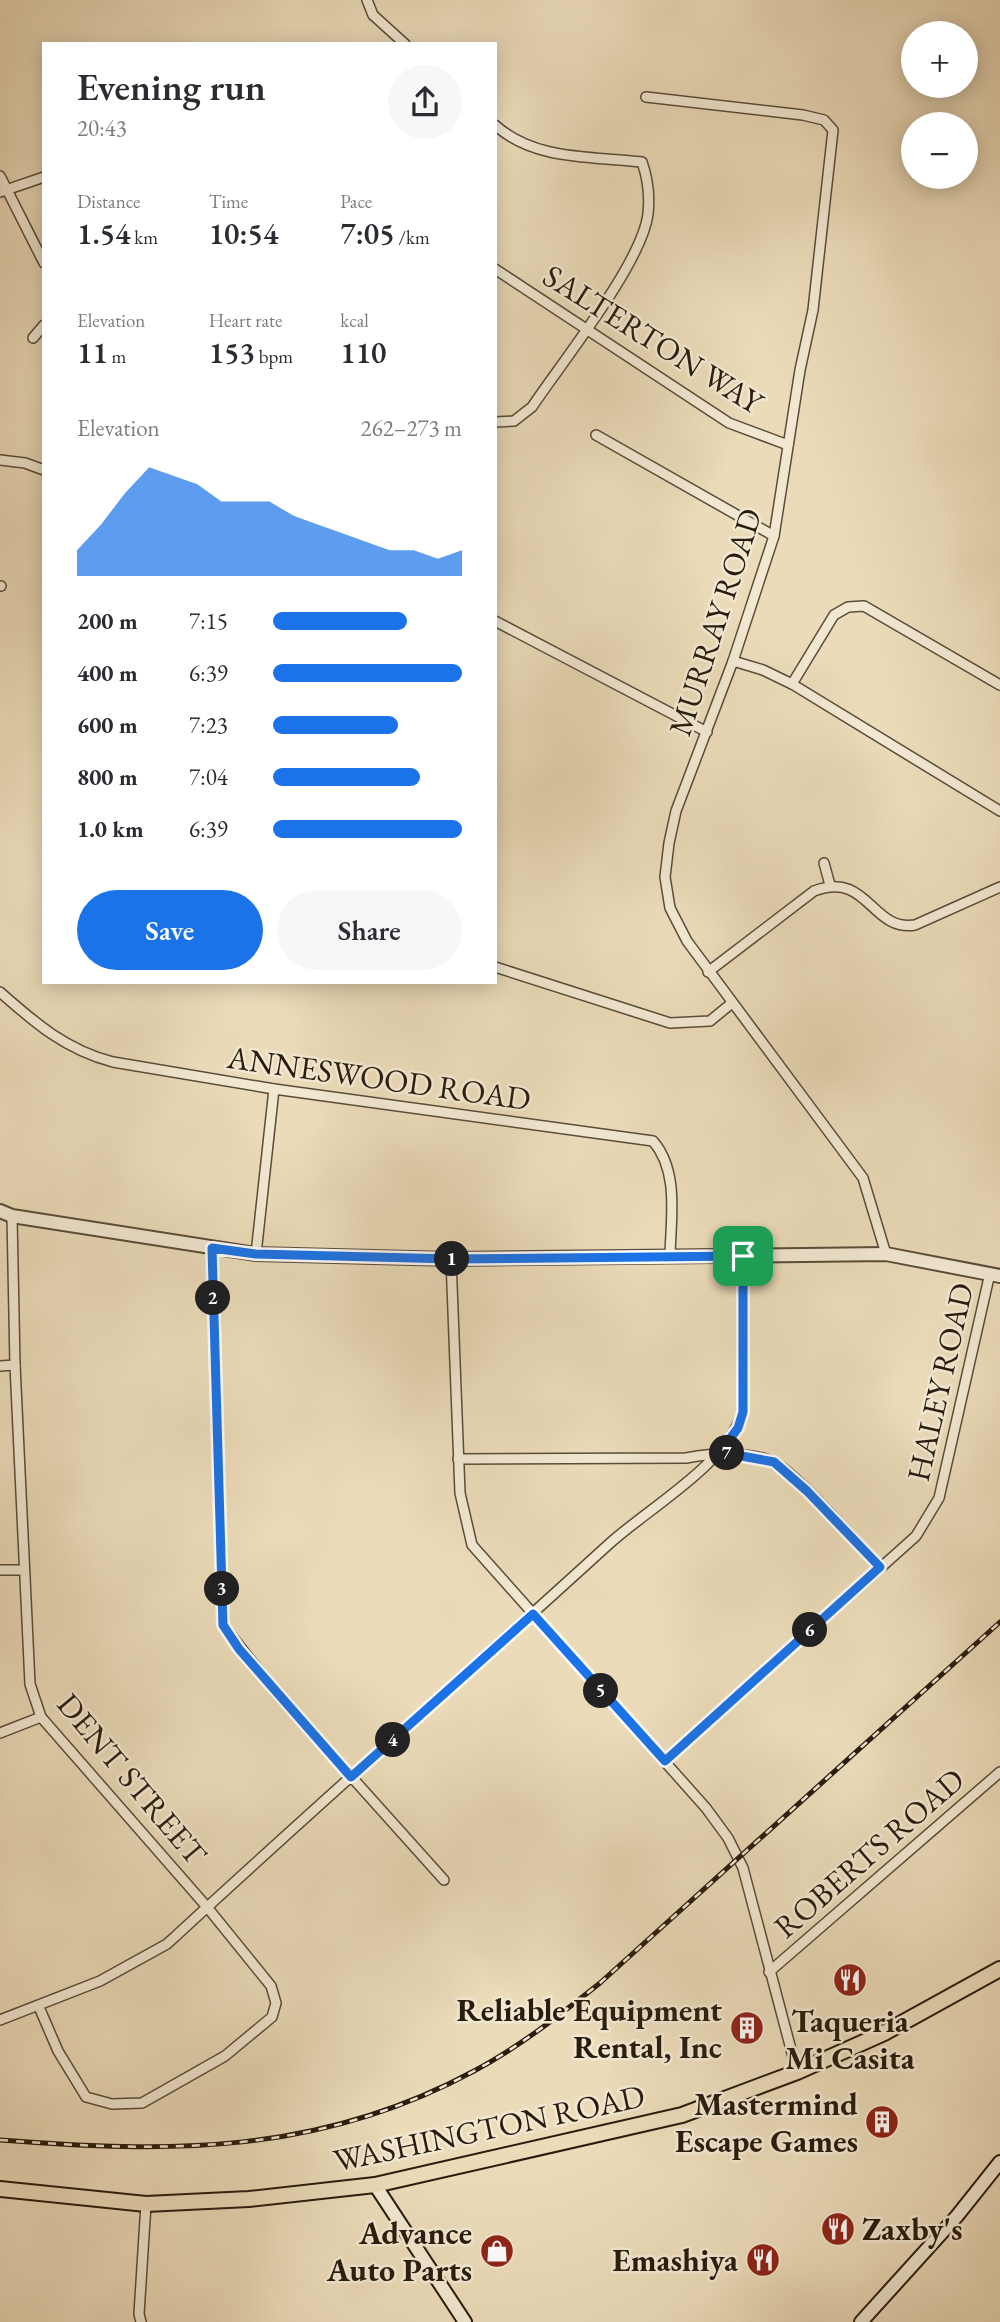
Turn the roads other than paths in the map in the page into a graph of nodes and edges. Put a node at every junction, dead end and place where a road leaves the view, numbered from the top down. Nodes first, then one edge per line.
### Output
1 (367, 0) edge
2 (403, 42) edge
3 (646, 97) dead end
4 (497, 127) edge
5 (0, 176) edge
6 (42, 178) edge
7 (4, 190) edge
8 (42, 260) edge
9 (497, 270) edge
10 (42, 327) edge
11 (585, 328) junction
12 (33, 338) dead end
13 (497, 422) edge
14 (596, 435) dead end
15 (788, 445) junction
16 (0, 460) edge
17 (42, 469) edge
18 (774, 536) junction
19 (497, 622) edge
20 (733, 661) junction
21 (792, 684) junction
22 (1000, 685) edge
23 (706, 732) junction
24 (1000, 811) edge
25 (824, 863) dead end
26 (830, 885) junction
27 (1000, 887) edge
28 (497, 968) edge
29 (708, 972) junction
30 (0, 992) edge
31 (732, 1003) junction
32 (274, 1089) junction
33 (6, 1213) edge
34 (212, 1248) junction
35 (256, 1254) junction
36 (886, 1254) junction
37 (670, 1255) junction
38 (743, 1256) junction
39 (452, 1259) junction
40 (995, 1274) edge
41 (0, 1366) edge
42 (15, 1366) junction
43 (720, 1452) junction
44 (458, 1459) junction
45 (880, 1567) junction
46 (0, 1570) edge
47 (23, 1570) junction
48 (533, 1614) junction
49 (41, 1717) junction
50 (0, 1732) edge
51 (665, 1761) junction
52 (1000, 1772) edge
53 (351, 1777) junction
54 (444, 1880) dead end
55 (207, 1907) junction
56 (1000, 1969) edge
57 (769, 1972) junction
58 (39, 2007) junction
59 (0, 2020) edge
60 (797, 2072) junction
61 (1000, 2162) edge
62 (375, 2185) junction
63 (0, 2189) edge
64 (146, 2204) junction
65 (141, 2322) edge
66 (465, 2322) edge
67 (862, 2322) edge

1 - 2 street
3 - 15 street, MURRAY ROAD
4 - 11 street
5 - 7 street
6 - 7 street
7 - 8 street
9 - 11 street, SALTERTON WAY
10 - 12 street
11 - 13 street
11 - 15 street, SALTERTON WAY
14 - 18 street
15 - 18 street, MURRAY ROAD
16 - 17 street
18 - 20 street, MURRAY ROAD
19 - 23 street
20 - 21 street
20 - 23 street, MURRAY ROAD
21 - 22 street
21 - 24 street
23 - 29 street, MURRAY ROAD
25 - 26 street
26 - 27 street
26 - 29 street
28 - 31 street
29 - 31 street, MURRAY ROAD
30 - 32 street, ANNESWOOD ROAD
31 - 36 street, MURRAY ROAD
32 - 35 street
32 - 37 street, ANNESWOOD ROAD
33 - 34 street
33 - 42 street, DENT STREET
34 - 35 street
34 - 53 street
35 - 39 street
36 - 38 street
36 - 40 street
37 - 38 street
37 - 39 street
38 - 43 street
39 - 44 street
40 - 45 street, HALEY ROAD
41 - 42 street
42 - 47 street, DENT STREET
43 - 44 street
43 - 45 street
43 - 48 street
44 - 48 street
45 - 51 street, HALEY ROAD
46 - 47 street
47 - 49 street, DENT STREET
48 - 51 street
48 - 53 street
49 - 50 street
49 - 55 street, DENT STREET
51 - 57 street
52 - 57 street, ROBERTS ROAD
53 - 54 street
53 - 55 street
55 - 58 street
55 - 58 street, DENT STREET
56 - 60 main road, WASHINGTON ROAD
57 - 60 street
58 - 59 street
60 - 62 main road, WASHINGTON ROAD
61 - 67 street
62 - 64 main road, WASHINGTON ROAD
62 - 66 street
63 - 64 main road, WASHINGTON ROAD
64 - 65 street

